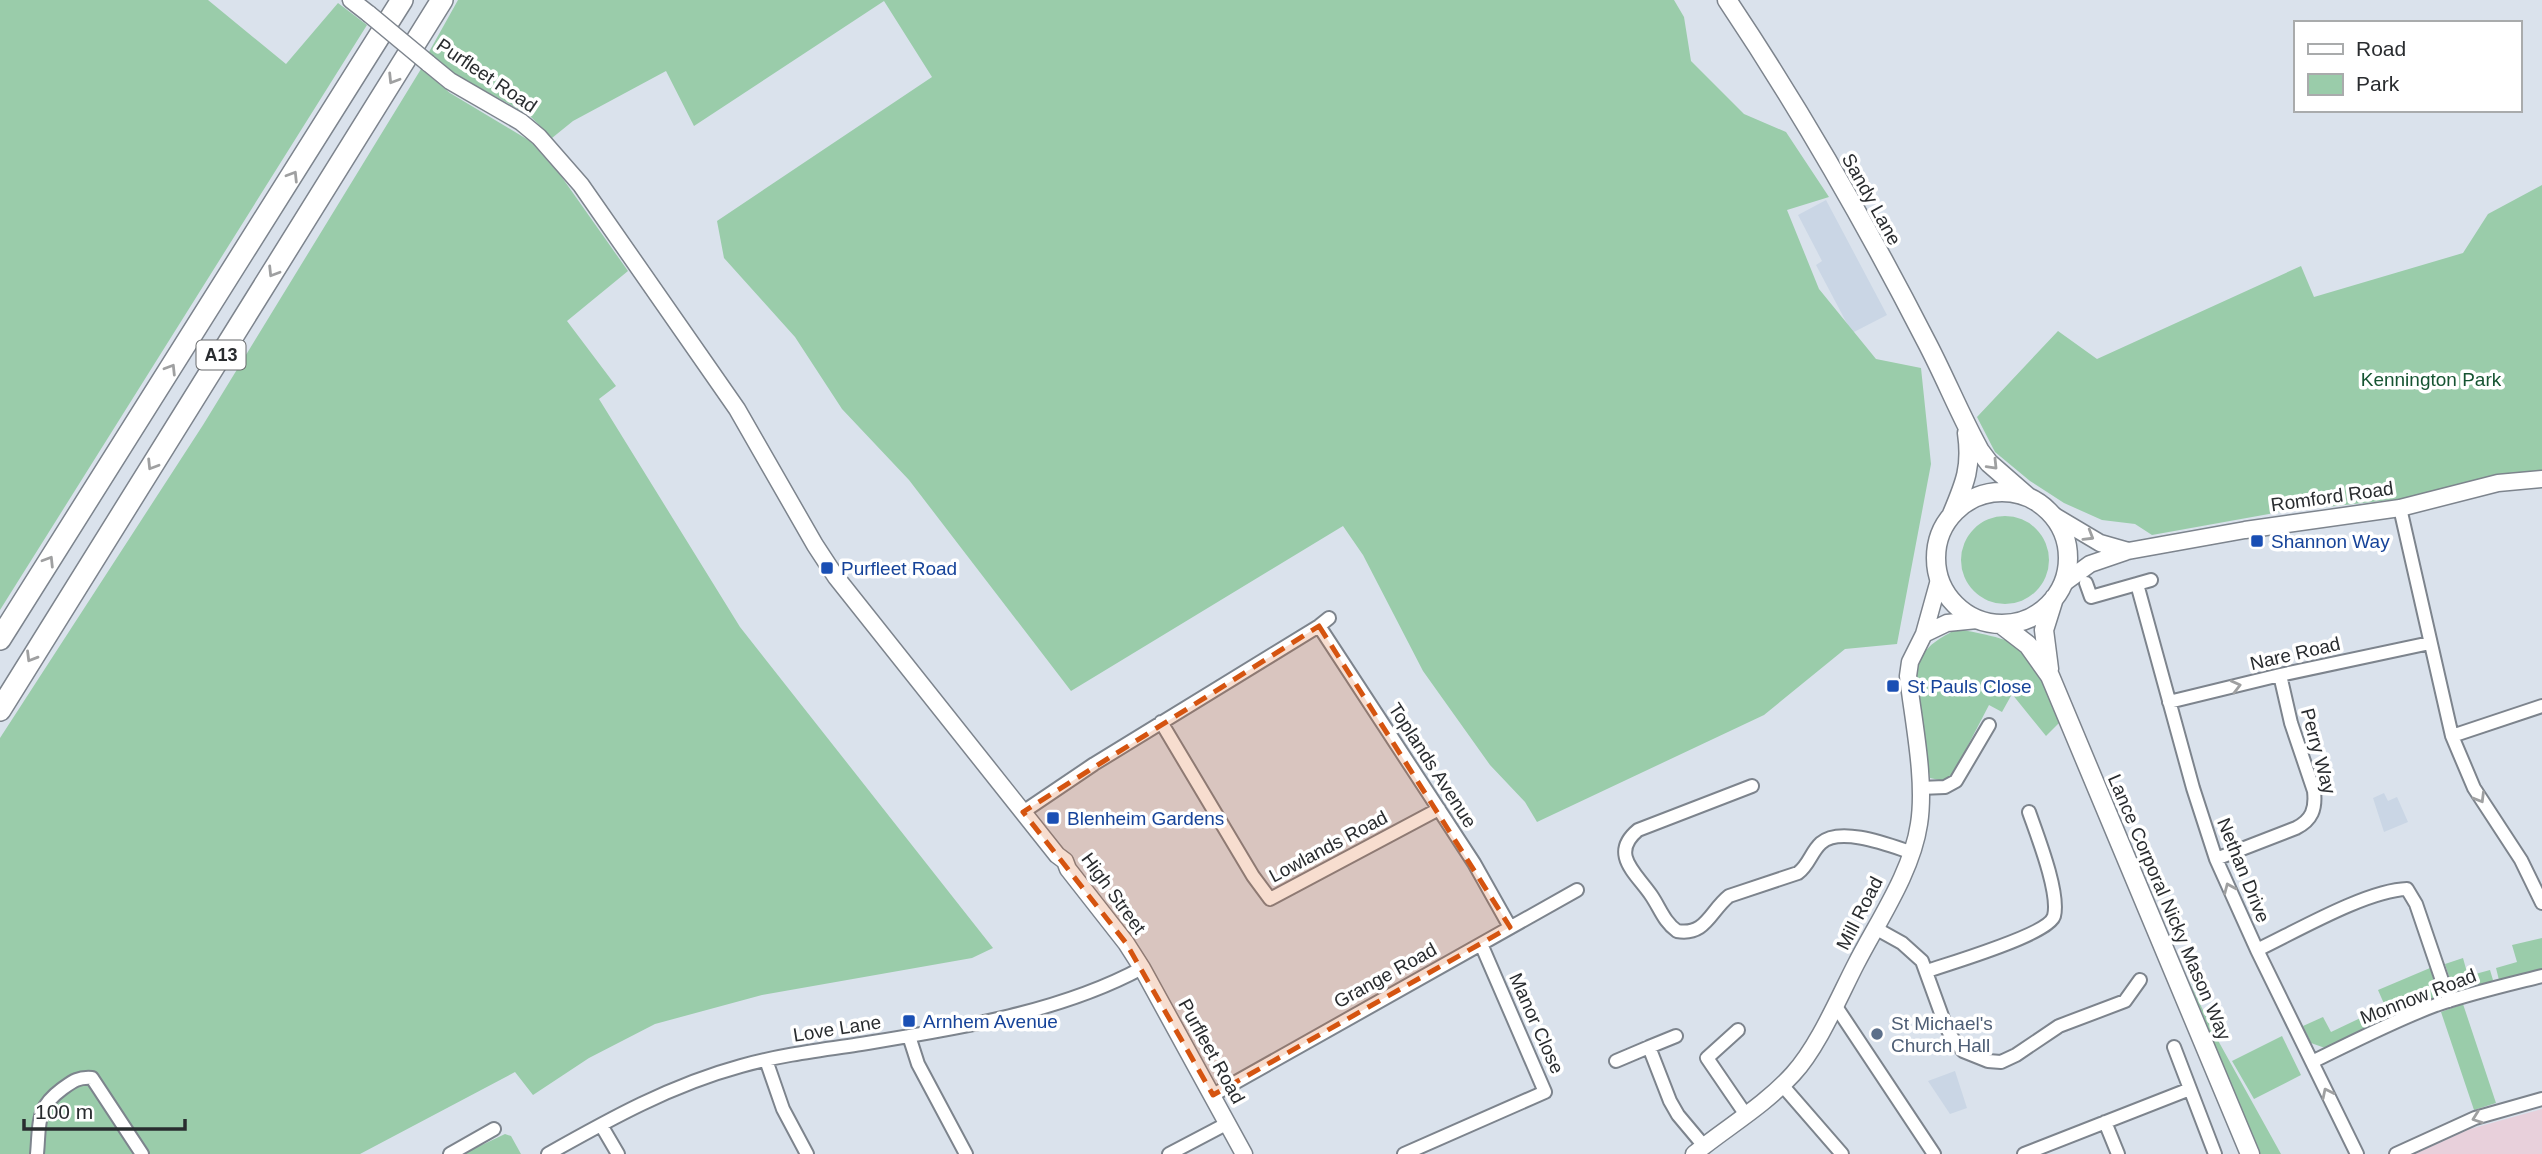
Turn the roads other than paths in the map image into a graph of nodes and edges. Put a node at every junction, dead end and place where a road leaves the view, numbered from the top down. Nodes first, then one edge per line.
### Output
1 (351, 0) edge
2 (402, 0) edge
3 (442, 0) edge
4 (1727, 0) edge
5 (1966, 426) junction
6 (2542, 479) edge
7 (2028, 497) junction
8 (2400, 508) junction
9 (1952, 514) junction
10 (2053, 515) junction
11 (2128, 551) junction
12 (1939, 580) junction
13 (2151, 580) dead end
14 (2086, 583) dead end
15 (2137, 584) junction
16 (2059, 590) junction
17 (1977, 620) junction
18 (2002, 625) junction
19 (1924, 634) junction
20 (0, 639) edge
21 (2430, 643) junction
22 (2280, 675) junction
23 (2050, 676) junction
24 (2169, 702) junction
25 (2542, 706) edge
26 (0, 710) edge
27 (1161, 722) junction
28 (1989, 724) dead end
29 (2452, 736) junction
30 (1752, 786) dead end
31 (1920, 788) junction
32 (1439, 809) junction
33 (1023, 812) junction
34 (2029, 812) dead end
35 (1910, 852) junction
36 (2216, 859) junction
37 (2536, 876) edge
38 (1577, 890) dead end
39 (2542, 903) edge
40 (1510, 928) junction
41 (1875, 928) junction
42 (1481, 944) junction
43 (2257, 950) junction
44 (1142, 968) junction
45 (1927, 971) junction
46 (2542, 976) edge
47 (2140, 980) dead end
48 (2449, 1001) junction
49 (1835, 1005) junction
50 (1738, 1030) dead end
51 (1676, 1036) dead end
52 (909, 1037) junction
53 (1649, 1047) junction
54 (2174, 1047) dead end
55 (766, 1060) junction
56 (1616, 1061) dead end
57 (2312, 1062) junction
58 (1782, 1086) junction
59 (2190, 1089) junction
60 (1213, 1095) junction
61 (2542, 1099) edge
62 (1746, 1115) junction
63 (2105, 1122) junction
64 (1228, 1123) junction
65 (601, 1125) junction
66 (494, 1129) dead end
67 (1699, 1150) edge
68 (37, 1154) edge
69 (142, 1154) edge
70 (450, 1154) edge
71 (548, 1154) edge
72 (618, 1154) edge
73 (807, 1154) edge
74 (966, 1154) edge
75 (1169, 1154) edge
76 (1244, 1154) edge
77 (1404, 1154) edge
78 (1842, 1154) edge
79 (1934, 1154) edge
80 (2024, 1154) edge
81 (2118, 1154) edge
82 (2215, 1154) edge
83 (2250, 1154) edge
84 (2357, 1154) edge
85 (2396, 1154) edge

1 - 33 street, Purfleet Road, bridge
20 -> 2 highway, A13
3 -> 26 highway, A13
4 - 5 main road, Sandy Lane
5 -> 7 main road, Sandy Lane
5 - 9 main road, Sandy Lane
6 - 8 street, Romford Road
7 - 9 main road
7 - 10 main road
8 - 11 street, Romford Road
8 - 21 street
9 - 12 main road
10 -> 11 street, Romford Road
10 - 16 main road
11 - 16 street, Romford Road
12 - 17 main road
12 - 19 street, Mill Road
13 - 15 street
14 - 15 street
15 - 24 street, Nethan Drive
16 - 18 main road
16 - 23 main road, Lance Corporal Nicky Mason Way
17 - 18 main road
17 - 19 street
18 - 23 main road, Lance Corporal Nicky Mason Way
19 - 31 street, Mill Road
21 - 22 street, Nare Road
21 - 29 street
24 -> 22 street, Nare Road
22 - 36 street, Perry Way
23 - 83 main road, Lance Corporal Nicky Mason Way
24 - 36 street, Nethan Drive
25 - 29 street
27 - 32 street, Lowlands Road
27 - 32 street, Toplands Avenue
27 - 33 street
28 - 31 street
29 -> 37 street
30 - 35 street
31 - 35 street, Mill Road
32 - 40 street, Toplands Avenue
33 - 44 street, High Street
34 - 45 street
35 - 41 street, Mill Road
43 -> 36 street, Nethan Drive
37 - 39 street
38 - 40 street, Grange Road
40 - 42 street, Grange Road
41 - 45 street
41 - 49 street, Mill Road
42 - 60 street, Grange Road
42 - 77 street, Manor Close
43 - 48 street
43 - 57 street, Nethan Drive
44 - 52 street, Love Lane
44 - 60 street, Purfleet Road
45 - 47 street
46 - 48 street, Monnow Road
48 - 57 street, Monnow Road
49 - 58 street, Mill Road
49 - 79 street
50 - 62 street
51 - 53 street
52 - 55 street, Love Lane
52 - 74 street
53 - 56 street
53 - 67 street
54 - 59 street
55 - 65 street, Love Lane
55 - 73 street
84 -> 57 street, Nethan Drive
58 - 62 street, Mill Road
58 - 78 street
59 - 63 street
59 - 82 street
60 - 64 street, Purfleet Road
61 -> 85 street
62 - 67 street, Mill Road
63 - 80 street
63 - 81 street
64 - 75 street
64 - 76 street, Purfleet Road
65 - 71 street, Love Lane
65 - 72 street
66 - 70 street
68 - 69 street

